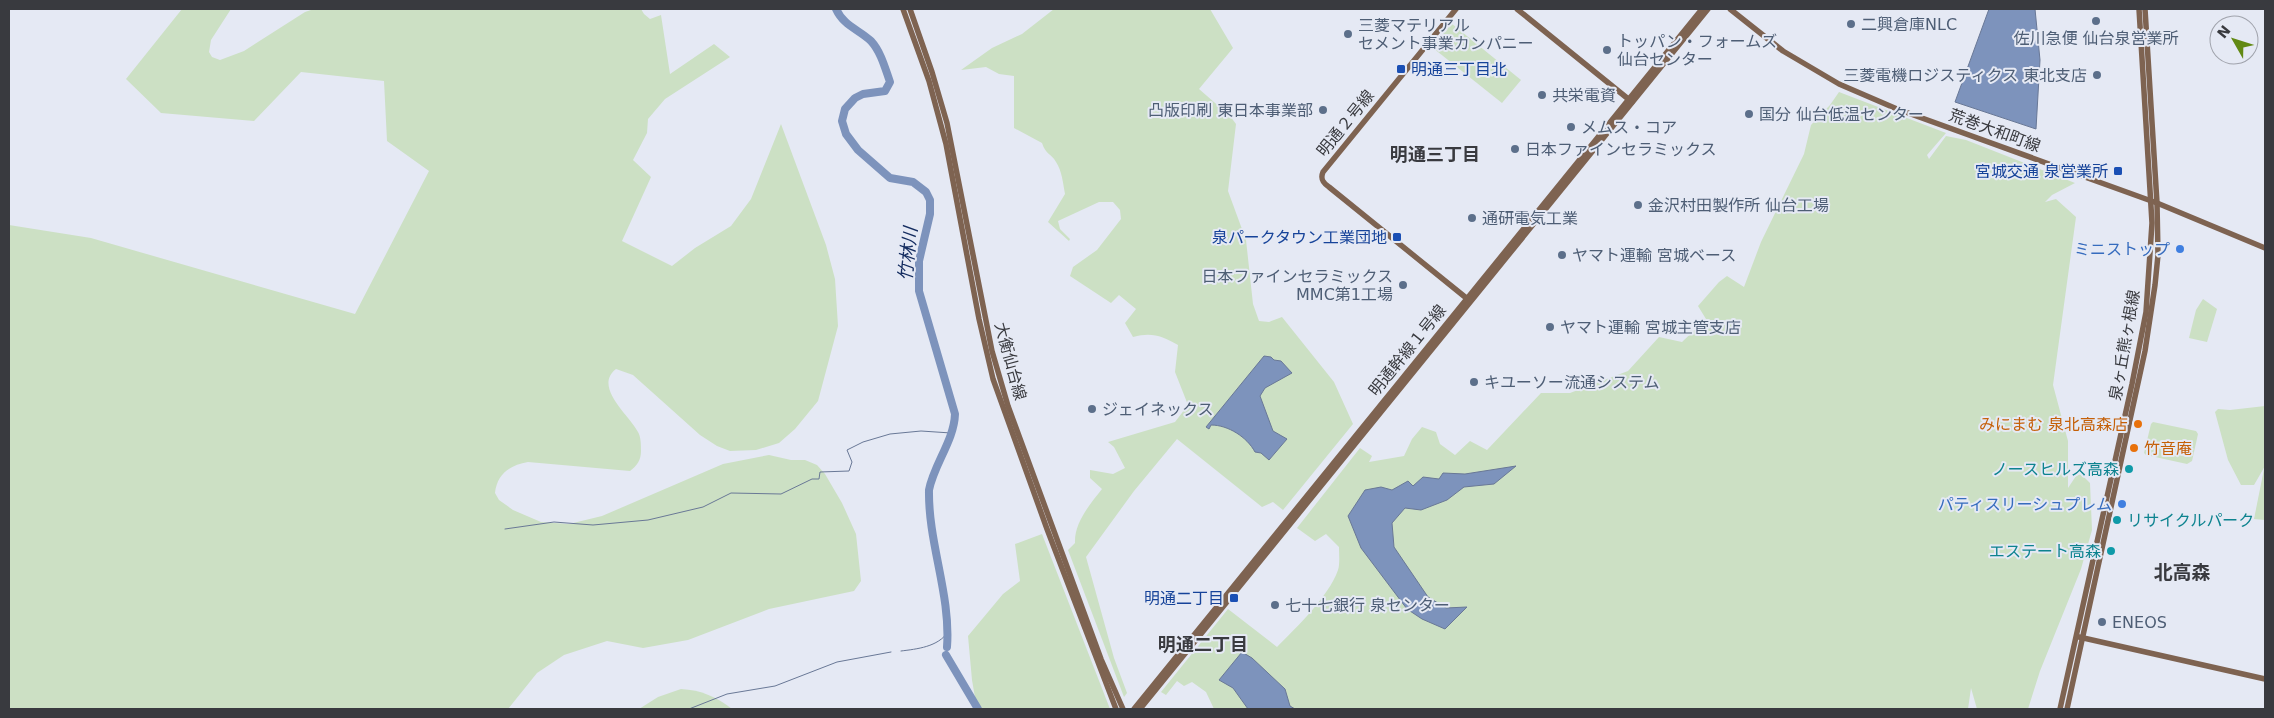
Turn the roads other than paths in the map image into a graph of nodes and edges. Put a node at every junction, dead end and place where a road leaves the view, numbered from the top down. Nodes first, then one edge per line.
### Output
1 (903, 9) edge
2 (910, 9) edge
3 (1456, 9) edge
4 (1517, 9) edge
5 (1702, 9) edge
6 (1708, 9) edge
7 (1730, 9) edge
8 (2139, 9) edge
9 (2145, 9) edge
10 (1630, 101) junction
11 (2154, 202) junction
12 (2265, 248) edge
13 (1469, 300) junction
14 (2080, 637) junction
15 (2265, 679) edge
16 (1116, 709) edge
17 (1123, 709) edge
18 (1134, 709) edge
19 (1140, 709) edge
20 (2060, 709) edge
21 (2067, 709) edge

1 - 16 street, 大衡仙台線
2 - 17 street, 大衡仙台線
3 - 13 street, 明通２号線
4 - 10 street
5 - 10 street, 明通幹線１号線
6 - 10 street
7 - 11 street, 荒巻大和町線
8 - 11 street, 泉ヶ丘熊ヶ根線
9 - 11 street, 泉ヶ丘熊ヶ根線
10 - 13 street, 明通幹線１号線
11 - 12 street, 荒巻大和町線
11 - 14 street, 泉ヶ丘熊ヶ根線
13 - 18 street, 明通幹線１号線
13 - 19 street
14 - 15 street
14 - 20 street, 泉ヶ丘熊ヶ根線
14 - 21 street, 泉ヶ丘熊ヶ根線

